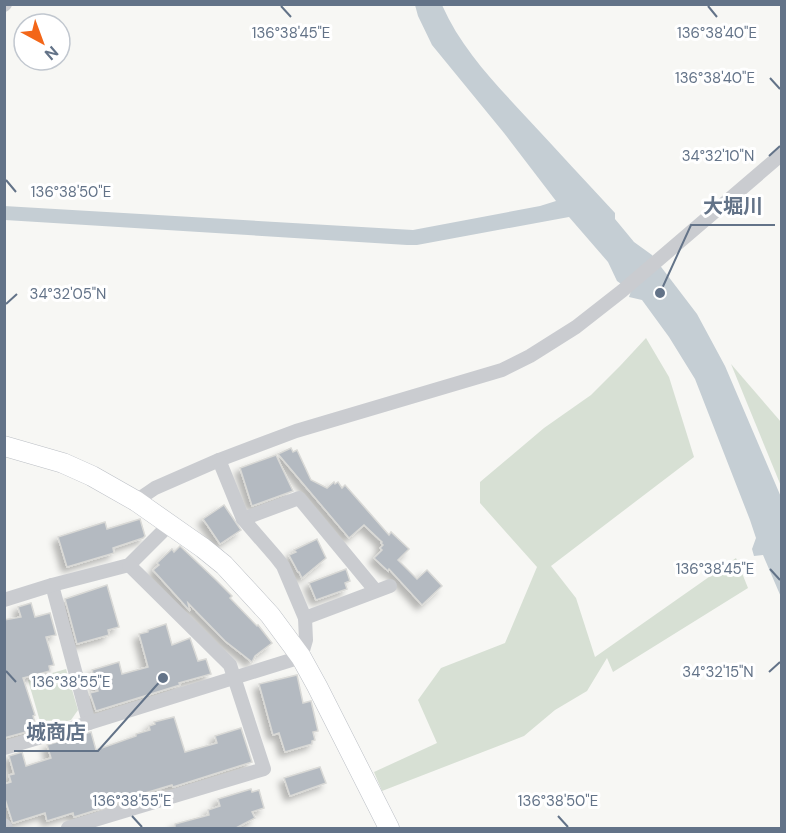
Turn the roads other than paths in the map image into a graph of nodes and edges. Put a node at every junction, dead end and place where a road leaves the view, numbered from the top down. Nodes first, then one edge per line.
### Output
1 (782, 154) edge
2 (4, 446) edge
3 (219, 460) junction
4 (136, 501) junction
5 (243, 519) junction
6 (170, 524) junction
7 (129, 565) junction
8 (52, 585) junction
9 (390, 586) dead end
10 (375, 590) junction
11 (4, 600) edge
12 (305, 618) junction
13 (301, 657) junction
14 (235, 678) junction
15 (89, 723) junction
16 (4, 748) edge
17 (100, 824) edge
18 (68, 828) edge
19 (389, 828) edge

1 - 3 street
2 - 4 street
3 - 4 street
3 - 5 street
4 - 6 street
5 - 10 street
5 - 12 street
6 - 7 street
6 - 13 street
7 - 8 street
7 - 14 street
8 - 11 street
8 - 15 street
9 - 10 street
10 - 12 street
12 - 13 street
13 - 14 street
13 - 19 street
14 - 15 street
14 - 17 street
15 - 16 street
17 - 18 street

